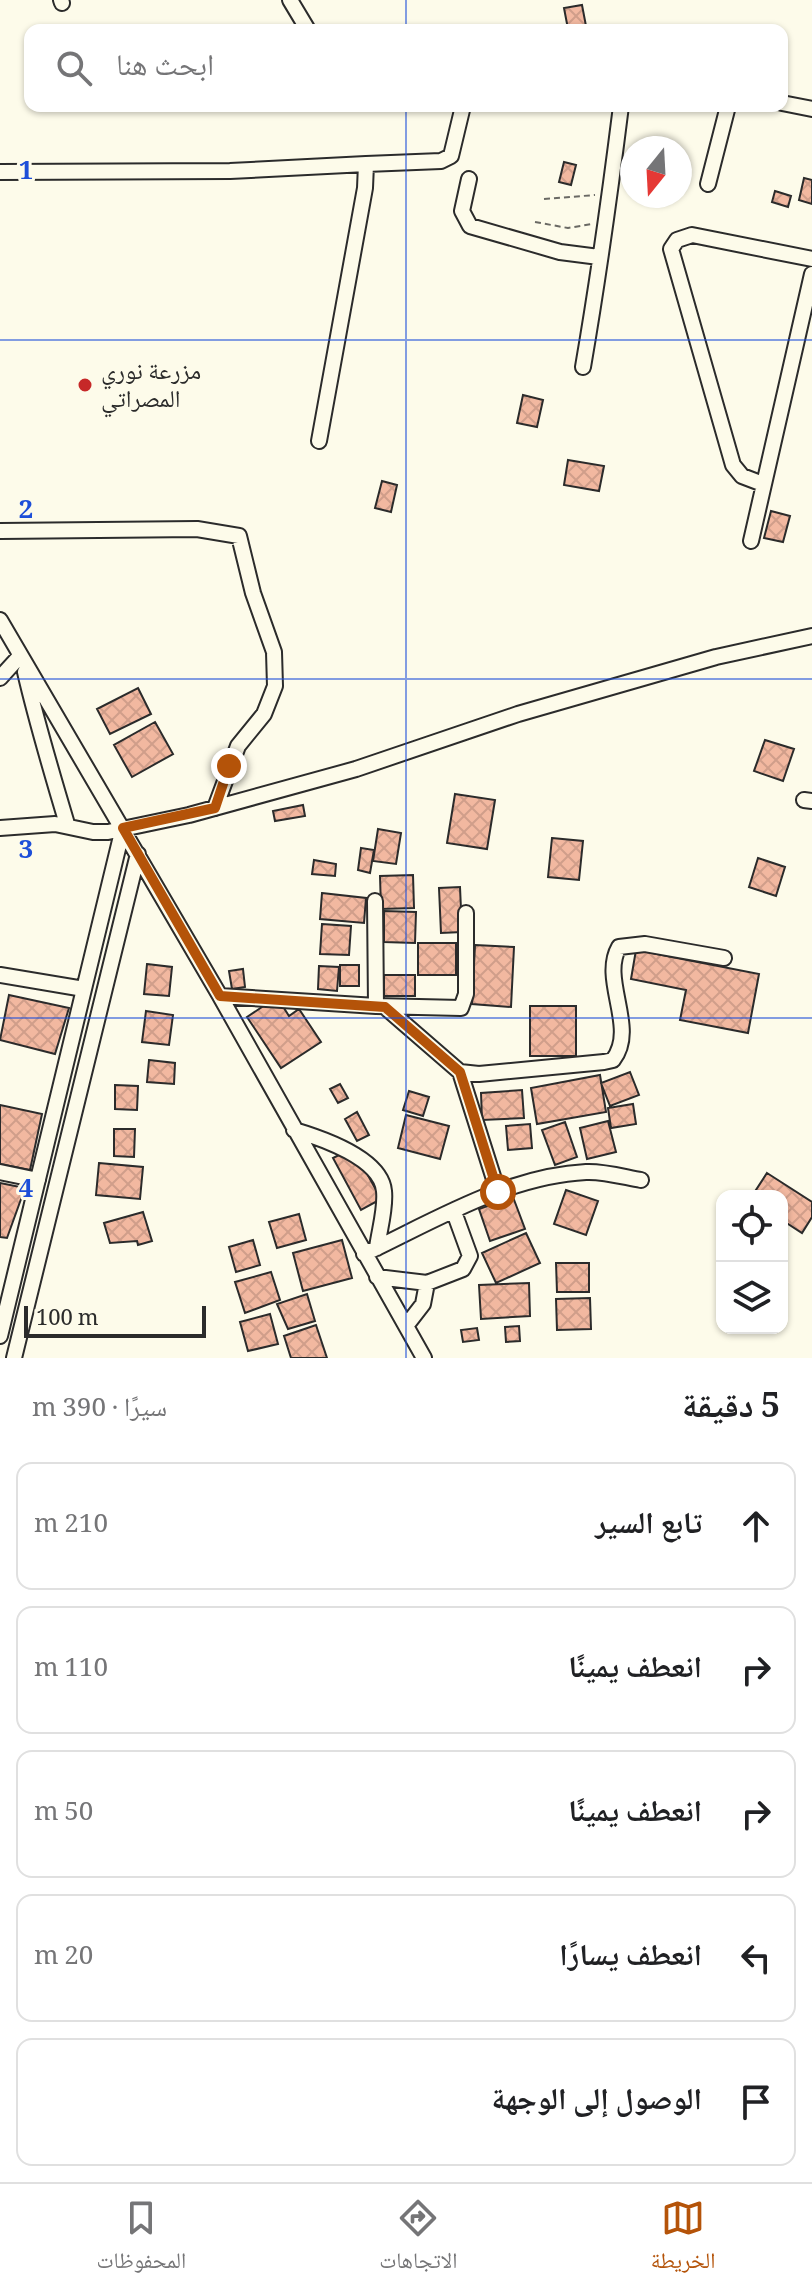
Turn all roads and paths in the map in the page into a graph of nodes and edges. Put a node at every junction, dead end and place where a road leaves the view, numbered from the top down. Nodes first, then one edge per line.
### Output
1 (290, 0) edge
2 (304, 24) edge
3 (788, 104) edge
4 (812, 109) edge
5 (462, 112) edge
6 (620, 112) edge
7 (726, 112) edge
8 (366, 164) junction
9 (0, 172) edge
10 (469, 179) dead end
11 (708, 184) dead end
12 (612, 194) junction
13 (544, 199) dead end
14 (608, 218) junction
15 (535, 222) dead end
16 (599, 257) junction
17 (812, 259) edge
18 (812, 274) edge
19 (583, 367) dead end
20 (319, 441) dead end
21 (763, 484) junction
22 (0, 531) edge
23 (751, 541) dead end
24 (0, 620) edge
25 (812, 636) edge
26 (21, 658) junction
27 (0, 678) edge
28 (215, 808) junction
29 (67, 824) junction
30 (0, 828) edge
31 (123, 828) junction
32 (138, 854) junction
33 (375, 901) dead end
34 (466, 913) dead end
35 (724, 958) dead end
36 (0, 975) edge
37 (84, 989) junction
38 (220, 996) junction
39 (380, 1007) junction
40 (460, 1072) junction
41 (294, 1130) junction
42 (0, 1172) edge
43 (38, 1180) junction
44 (641, 1180) dead end
45 (498, 1192) junction
46 (454, 1212) junction
47 (370, 1251) junction
48 (377, 1277) junction
49 (427, 1283) junction
50 (406, 1326) junction
51 (0, 1336) edge
52 (14, 1358) edge
53 (424, 1358) edge

1 - 2 street
3 - 4 street
5 - 8 street
6 - 12 street
7 - 11 street
8 - 9 street
8 - 20 street
10 - 16 street
12 - 13 path
12 - 14 street
14 - 15 path
14 - 16 street
16 - 19 street
17 - 21 street
18 - 21 street
21 - 23 street
22 - 28 street
24 - 26 street
25 - 28 street
26 - 27 street
26 - 29 street
26 - 31 street
28 - 31 street
29 - 30 street
29 - 31 street
31 - 32 street
31 - 37 street
32 - 38 street
32 - 52 street
33 - 39 street
34 - 39 street
35 - 40 street
36 - 37 street
37 - 43 street
38 - 39 street
38 - 41 street
39 - 40 street
40 - 45 street
41 - 47 street
41 - 47 street
42 - 43 street
43 - 51 street
44 - 45 street
45 - 46 street
46 - 47 street
46 - 49 street
47 - 48 street
48 - 49 street
48 - 50 street
49 - 50 street
50 - 53 street

